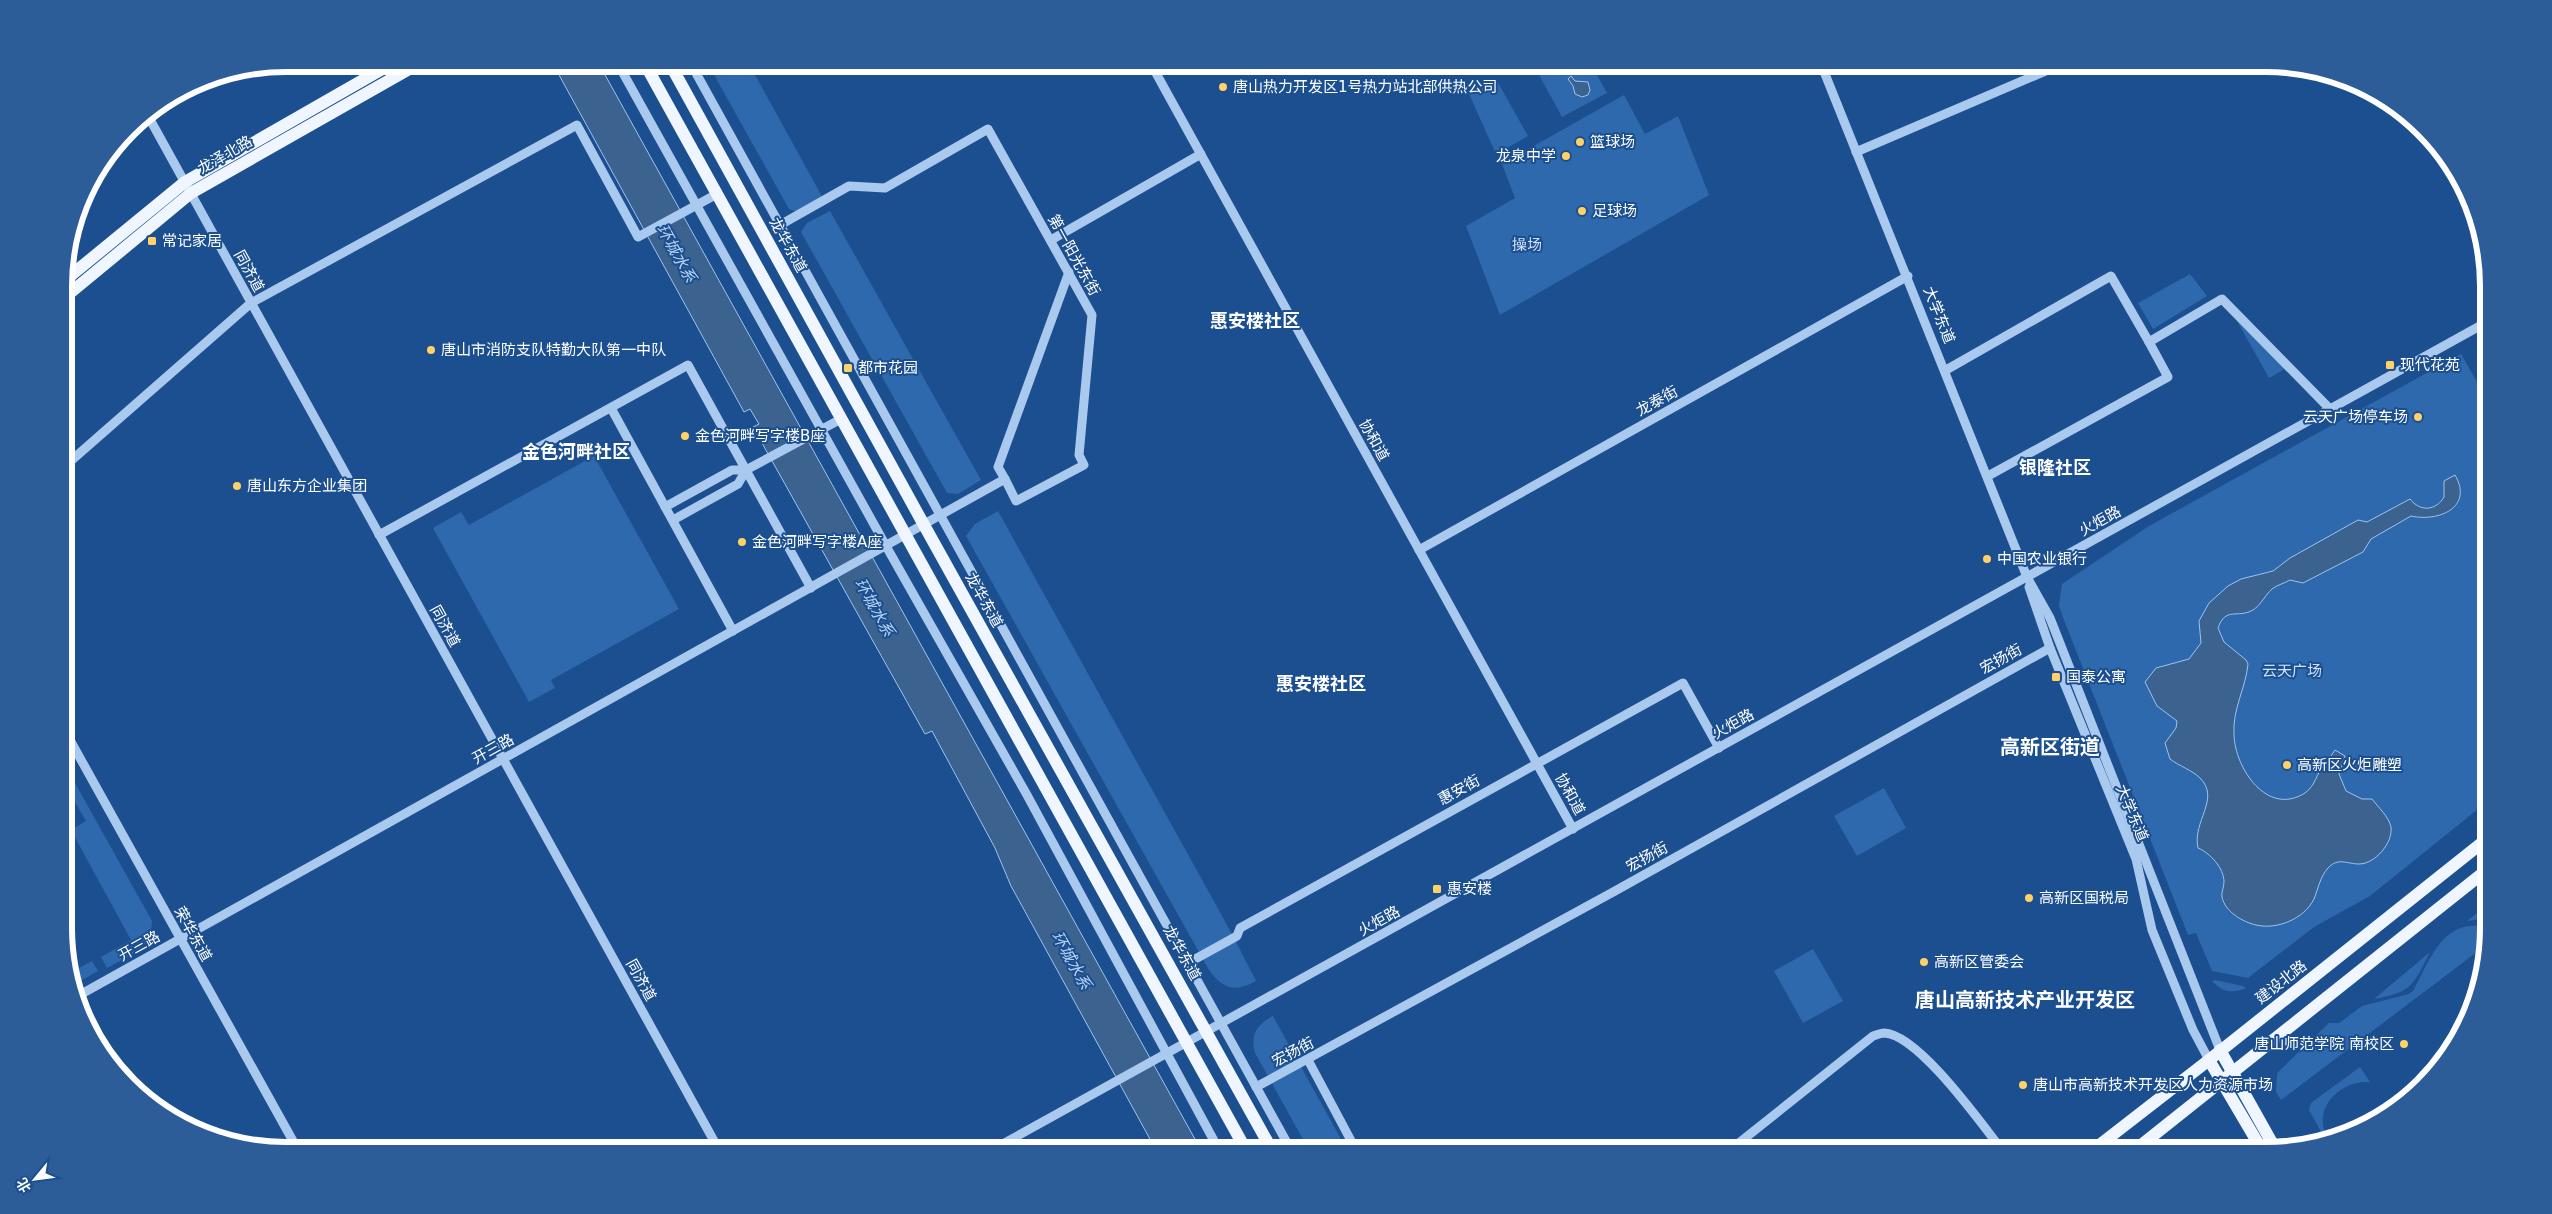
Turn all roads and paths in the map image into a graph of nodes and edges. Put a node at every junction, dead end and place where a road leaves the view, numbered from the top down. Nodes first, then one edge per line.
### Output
1 (378, 72) edge
2 (403, 72) edge
3 (622, 72) edge
4 (649, 72) edge
5 (674, 72) edge
6 (695, 72) edge
7 (1155, 72) edge
8 (1824, 72) edge
9 (2043, 72) edge
10 (151, 121) edge
11 (1856, 152) junction
12 (1201, 154) junction
13 (188, 188) junction
14 (718, 194) junction
15 (696, 205) junction
16 (780, 225) junction
17 (1051, 240) junction
18 (1069, 272) junction
19 (73, 274) edge
20 (1908, 276) junction
21 (72, 291) edge
22 (251, 303) junction
23 (2480, 325) edge
24 (2149, 342) junction
25 (1946, 370) junction
26 (611, 408) junction
27 (2330, 409) junction
28 (841, 419) junction
29 (821, 429) junction
30 (72, 460) edge
31 (746, 470) junction
32 (1988, 476) junction
33 (1005, 479) junction
34 (666, 506) junction
35 (940, 516) junction
36 (672, 520) junction
37 (924, 525) junction
38 (380, 535) junction
39 (906, 536) junction
40 (886, 546) junction
41 (1419, 550) junction
42 (2027, 577) junction
43 (810, 588) junction
44 (733, 631) junction
45 (2050, 648) junction
46 (72, 744) edge
47 (1719, 748) junction
48 (503, 759) junction
49 (1537, 763) junction
50 (1573, 829) junction
51 (2480, 844) edge
52 (2480, 875) edge
53 (180, 939) junction
54 (1188, 963) junction
55 (83, 993) edge
56 (1221, 1024) junction
57 (1207, 1032) junction
58 (1187, 1043) junction
59 (2220, 1050) junction
60 (1166, 1054) junction
61 (1308, 1060) junction
62 (2209, 1060) junction
63 (2226, 1077) junction
64 (1256, 1087) junction
65 (294, 1142) edge
66 (715, 1142) edge
67 (1006, 1142) edge
68 (1216, 1142) edge
69 (1242, 1142) edge
70 (1268, 1142) edge
71 (1287, 1142) edge
72 (1352, 1142) edge
73 (1740, 1142) edge
74 (1996, 1142) edge
75 (2103, 1142) edge
76 (2145, 1142) edge
77 (2258, 1142) edge
78 (2270, 1142) edge

1 - 13 main road, 龙泽北路
2 - 13 main road, 龙泽北路
3 - 15 street
4 - 14 main road
5 - 37 main road, 龙华东道
6 - 16 street
7 - 12 street, 协和道
8 - 11 street, 大学东道
9 - 11 street
10 - 13 street, 同济道
11 - 20 street, 大学东道
12 - 17 street
12 - 41 street, 协和道
13 - 19 main road, 龙泽北路
13 - 21 main road, 龙泽北路
13 - 22 street, 同济道
14 - 15 street
14 - 28 main road
15 - 22 street
15 - 29 street
16 - 17 street, 第一阳光东街
16 - 35 street
17 - 18 street, 第一阳光东街
18 - 33 street
18 - 33 street, 第一阳光东街
20 - 25 street, 大学东道
20 - 41 street, 龙泰街
22 - 30 street
22 - 38 street, 同济道
23 - 27 street, 火炬路
24 - 25 street
24 - 27 street
24 - 32 street
25 - 32 street, 大学东道
26 - 31 street
26 - 34 street
26 - 38 street
27 - 42 street, 火炬路
28 - 29 street
28 - 39 main road
29 - 31 street
29 - 40 street
31 - 34 street
31 - 36 street
31 - 43 street
32 - 42 street, 大学东道
33 - 35 street, 开三路
34 - 36 street
35 - 37 street, 开三路
35 - 54 street
36 - 44 street
37 - 39 street, 开三路
37 - 57 main road, 龙华东道
38 - 48 street, 同济道
39 - 40 street, 开三路
39 - 58 main road
40 - 43 street, 开三路
40 - 60 street
41 - 49 street, 协和道
42 - 45 street, 大学东道
42 - 47 street, 火炬路
42 - 59 street, 大学东道
43 - 44 street, 开三路
44 - 48 street, 开三路
45 - 61 street, 宏扬街
45 - 62 street, 大学东道
46 - 53 street, 荣华东道
47 - 49 street, 惠安街
47 - 50 street, 火炬路
48 - 53 street, 开三路
48 - 66 street, 同济道
49 - 50 street, 协和道
49 - 54 street, 惠安街
50 - 56 street, 火炬路
51 - 59 main road, 建设北路
52 - 63 main road
53 - 55 street, 开三路
53 - 65 street, 荣华东道
54 - 56 street
56 - 57 street, 火炬路
56 - 64 street
57 - 58 street, 火炬路
57 - 70 main road, 龙华东道
58 - 60 street, 火炬路
58 - 69 main road
59 - 62 main road, 建设北路
59 - 63 main road
60 - 67 street, 火炬路
60 - 68 street
61 - 64 street, 宏扬街
61 - 72 street
62 - 63 main road
62 - 75 main road, 建设北路
63 - 76 main road
63 - 77 main road
63 - 78 main road
64 - 71 street
73 - 74 street

